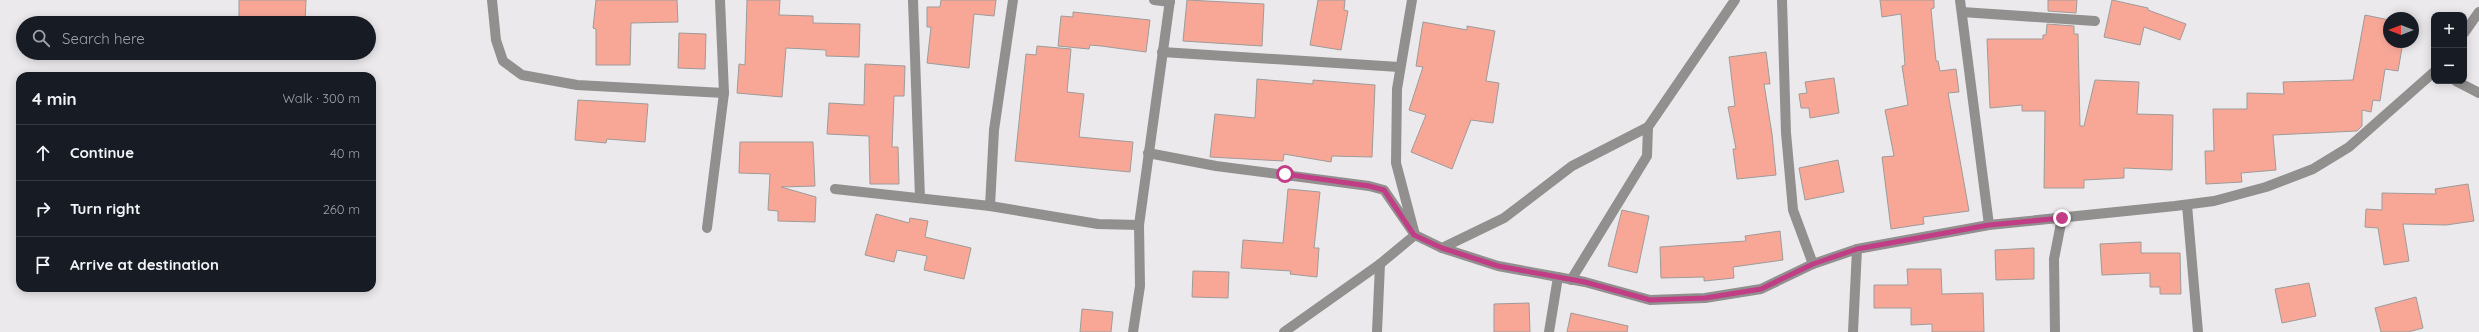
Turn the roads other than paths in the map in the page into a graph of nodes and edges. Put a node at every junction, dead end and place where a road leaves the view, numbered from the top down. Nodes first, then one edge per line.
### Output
1 (492, 0) edge
2 (720, 0) edge
3 (913, 0) edge
4 (1013, 0) edge
5 (1154, 0) edge
6 (1412, 0) edge
7 (1735, 0) edge
8 (1782, 0) edge
9 (1960, 0) edge
10 (1170, 1) edge
11 (1962, 12) junction
12 (2479, 12) edge
13 (2095, 21) dead end
14 (2467, 29) edge
15 (1162, 52) junction
16 (1399, 67) junction
17 (2431, 75) edge
18 (2462, 84) edge
19 (724, 93) junction
20 (2479, 93) edge
21 (1648, 127) junction
22 (1148, 153) junction
23 (835, 189) dead end
24 (920, 198) junction
25 (2187, 205) junction
26 (990, 206) junction
27 (2062, 218) junction
28 (1139, 224) junction
29 (1989, 225) junction
30 (707, 228) dead end
31 (1414, 235) junction
32 (1442, 248) junction
33 (1857, 249) junction
34 (1380, 264) junction
35 (1813, 264) junction
36 (1558, 277) junction
37 (1570, 280) junction
38 (1133, 332) edge
39 (1284, 332) edge
40 (1377, 332) edge
41 (1549, 332) edge
42 (1854, 332) edge
43 (2055, 332) edge
44 (2198, 332) edge

1 - 19 street
2 - 19 street
3 - 24 street
4 - 26 street
5 - 10 street
6 - 16 street
7 - 21 street
8 - 35 street
9 - 11 street
10 - 15 street
11 - 13 street
11 - 29 street
12 - 14 street
15 - 16 street
15 - 22 street
16 - 31 street
17 - 25 street
18 - 20 street
19 - 30 street
21 - 32 street
21 - 37 street
22 - 28 street
22 - 31 street
23 - 24 street
24 - 26 street
25 - 27 street
25 - 44 street
26 - 28 street
27 - 29 street
27 - 43 street
28 - 38 street
29 - 33 street
31 - 32 street
31 - 34 street
32 - 36 street
33 - 35 street
33 - 42 street
34 - 39 street
34 - 40 street
35 - 37 street
36 - 37 street
36 - 41 street

